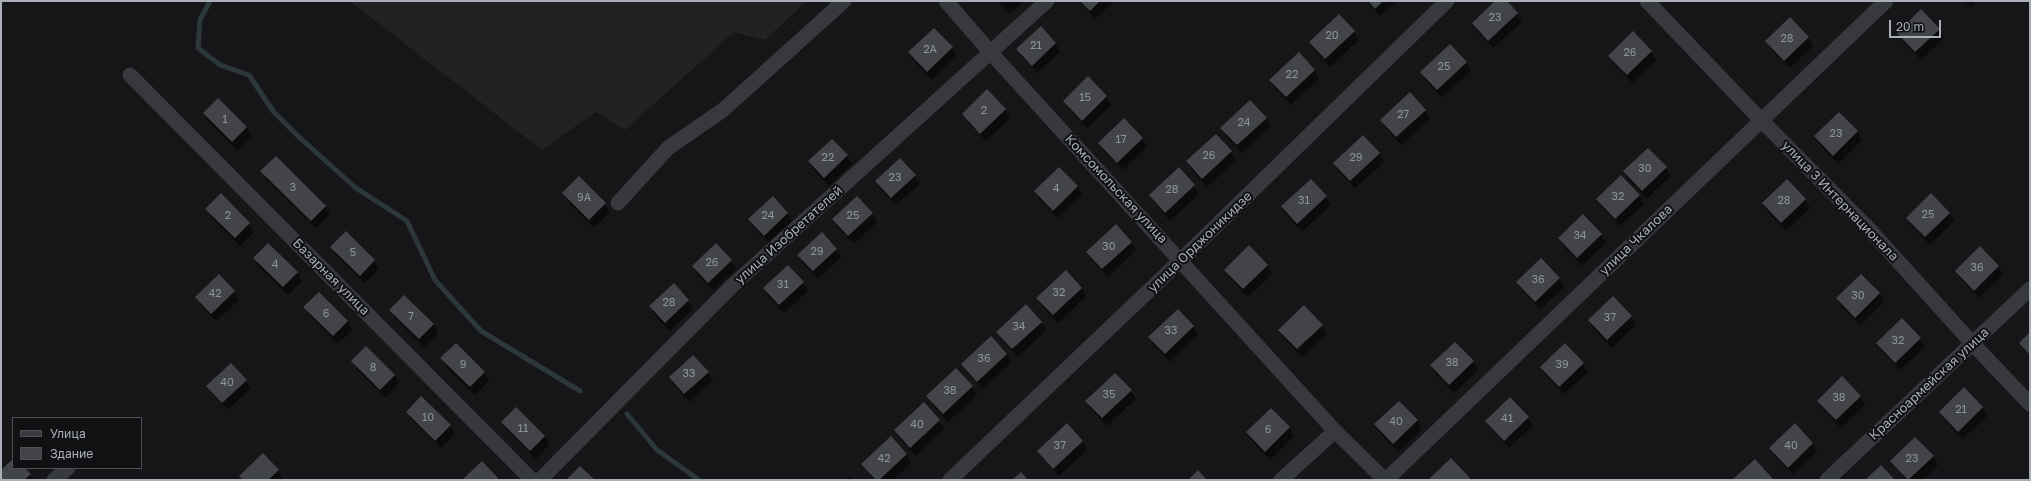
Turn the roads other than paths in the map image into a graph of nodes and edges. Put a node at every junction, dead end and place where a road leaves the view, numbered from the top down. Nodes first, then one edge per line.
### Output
1 (844, 1) edge
2 (946, 1) edge
3 (1047, 1) edge
4 (1447, 1) edge
5 (1647, 1) edge
6 (1886, 1) edge
7 (991, 53) junction
8 (130, 75) dead end
9 (1761, 120) junction
10 (618, 203) dead end
11 (1181, 260) junction
12 (2030, 288) edge
13 (1972, 343) junction
14 (2030, 404) edge
15 (1335, 431) junction
16 (67, 469) edge
17 (54, 480) edge
18 (532, 480) edge
19 (540, 480) edge
20 (950, 480) edge
21 (1281, 480) edge
22 (1386, 480) edge
23 (1827, 480) edge

1 - 10 street
2 - 7 street, Комсомольская улица
3 - 7 street, улица Изобретателей
4 - 11 street, улица Орджоникидзе
5 - 9 street, улица 3 Интернационала
6 - 9 street, улица Чкалова
7 - 11 street, Комсомольская улица
7 - 19 street, улица Изобретателей
8 - 18 street, Базарная улица
9 - 13 street, улица 3 Интернационала
9 - 22 street, улица Чкалова
11 - 15 street, Комсомольская улица
11 - 20 street, улица Орджоникидзе
12 - 13 street, Красноармейская улица
13 - 14 street, улица 3 Интернационала
13 - 23 street, Красноармейская улица
15 - 21 street
15 - 22 street, Комсомольская улица
16 - 17 street

